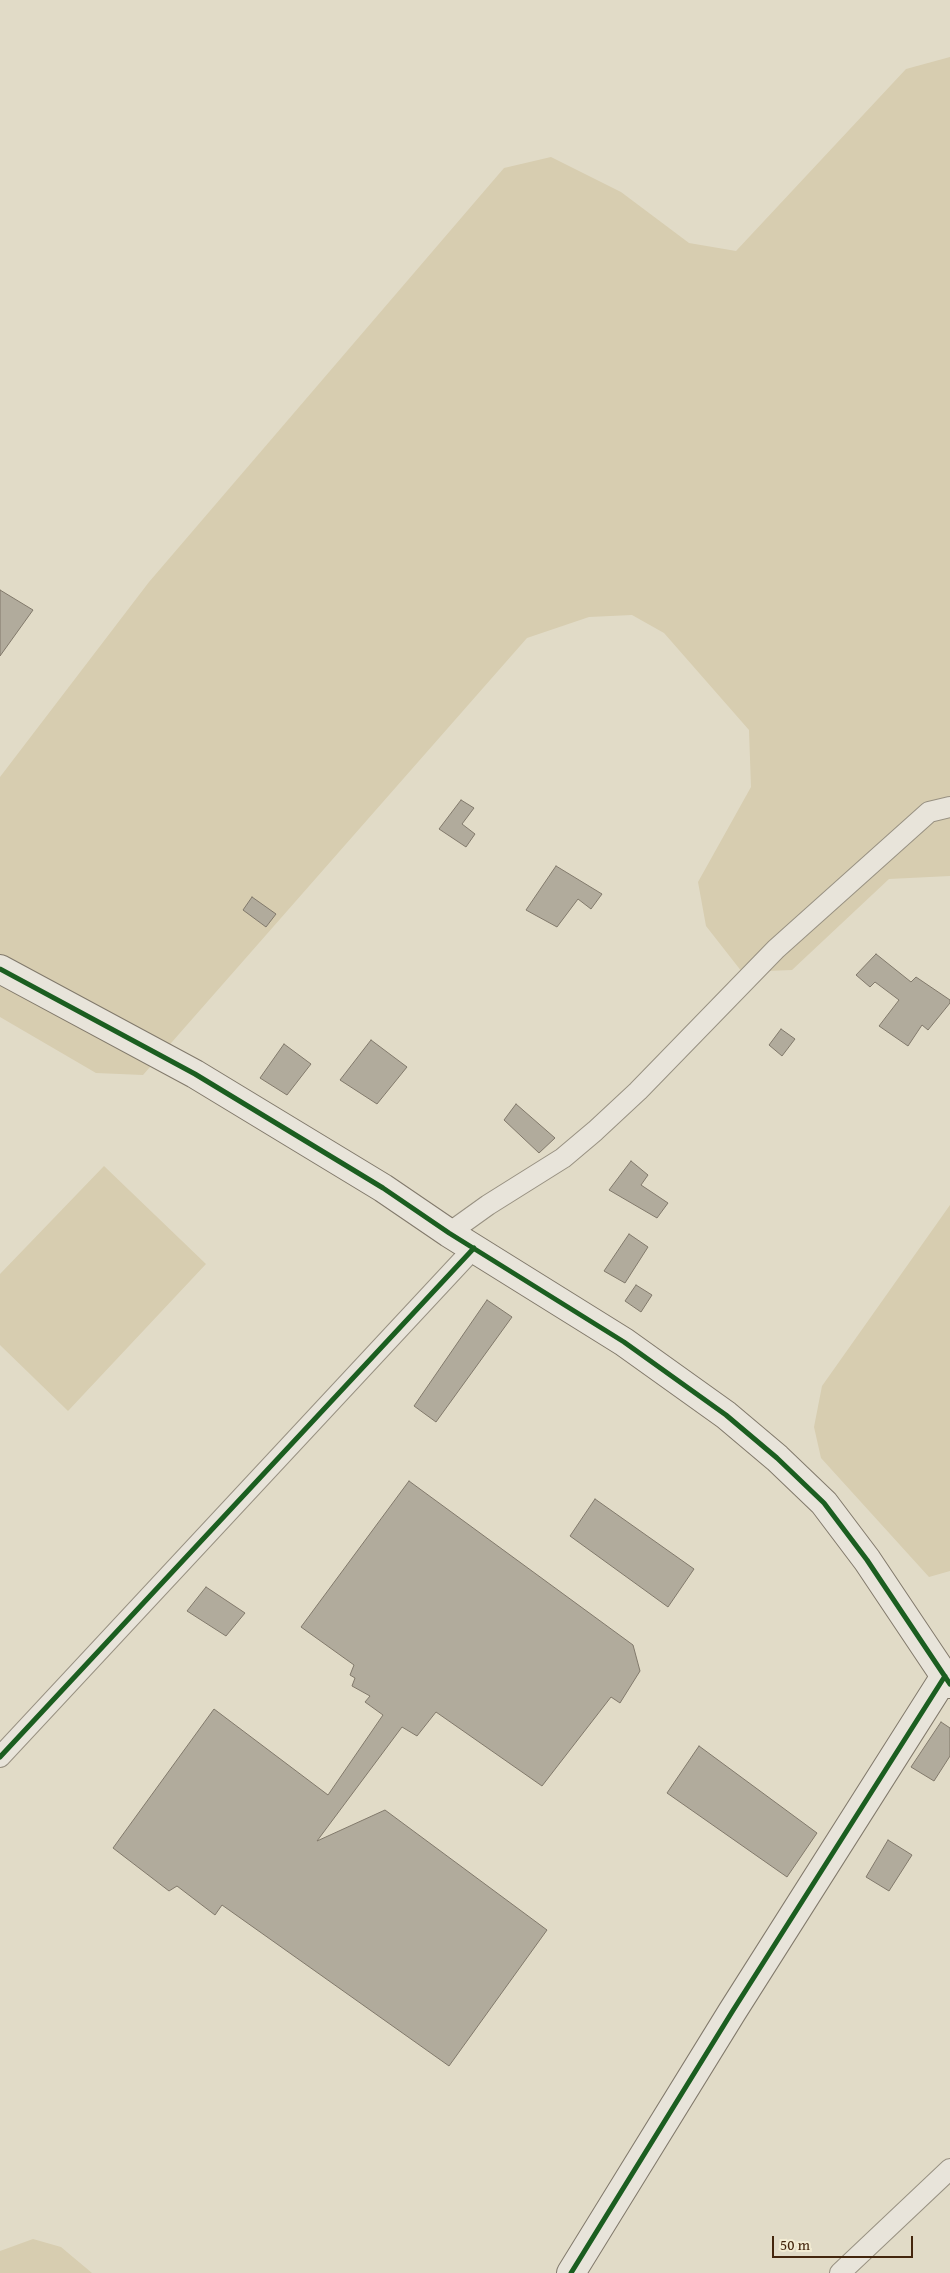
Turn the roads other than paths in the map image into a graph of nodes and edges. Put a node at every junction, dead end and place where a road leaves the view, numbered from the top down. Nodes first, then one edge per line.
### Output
1 (950, 807) edge
2 (0, 969) edge
3 (449, 1233) junction
4 (474, 1248) junction
5 (947, 1680) edge
6 (0, 1757) edge
7 (950, 2169) edge
8 (571, 2273) edge
9 (840, 2273) edge

1 - 3 street
2 - 3 street
3 - 4 street
4 - 5 street
4 - 6 street
5 - 8 street
7 - 9 street

